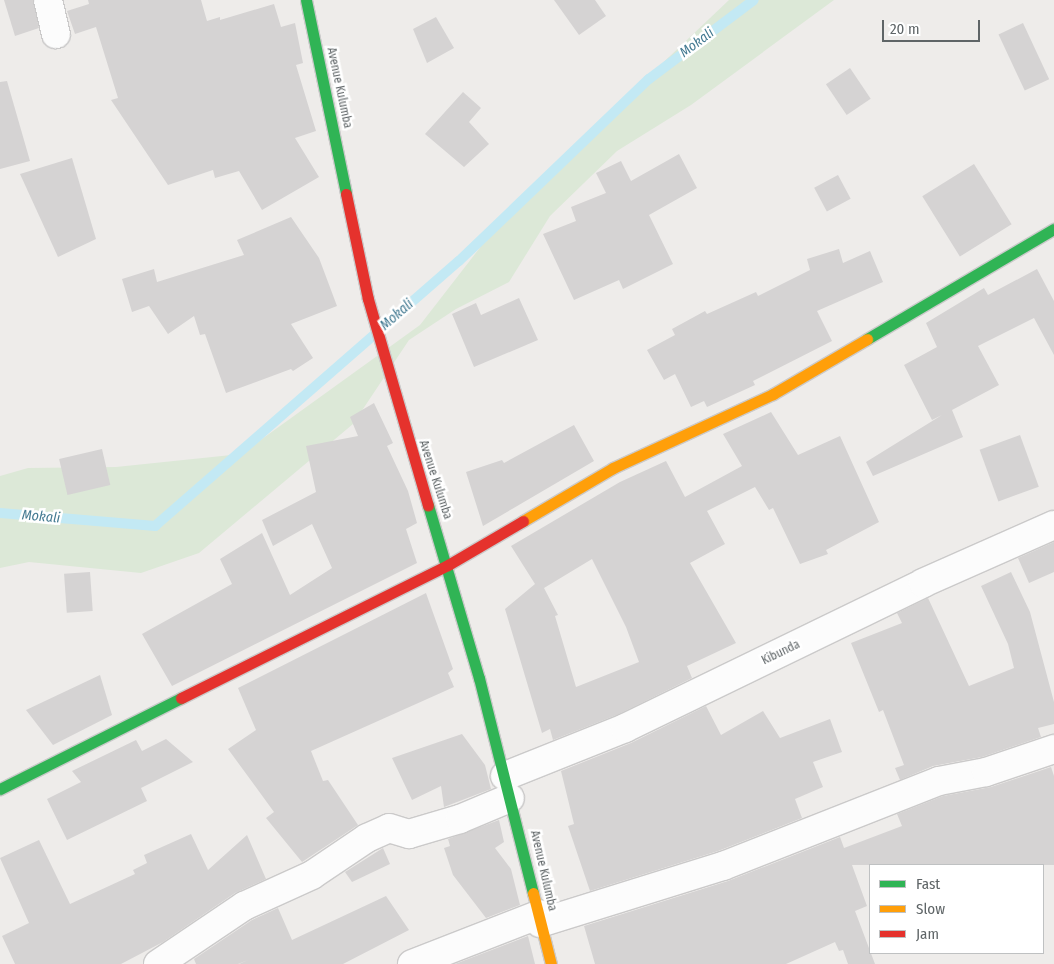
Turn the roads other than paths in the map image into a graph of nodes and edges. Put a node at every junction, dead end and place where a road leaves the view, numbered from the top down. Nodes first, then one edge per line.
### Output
1 (48, 0) edge
2 (306, 0) edge
3 (56, 34) dead end
4 (1054, 229) edge
5 (1054, 525) edge
6 (448, 565) junction
7 (1054, 749) edge
8 (508, 787) junction
9 (0, 789) edge
10 (540, 918) junction
11 (158, 964) edge
12 (412, 964) edge
13 (552, 964) edge

1 - 3 street
2 - 6 street, Avenue Kulumba
4 - 6 street
5 - 8 street, Kibunda
6 - 8 street, Avenue Kulumba
6 - 9 street
7 - 10 street
8 - 10 street, Avenue Kulumba
8 - 11 street, Kibunda
10 - 12 street
10 - 13 street, Avenue Kulumba

